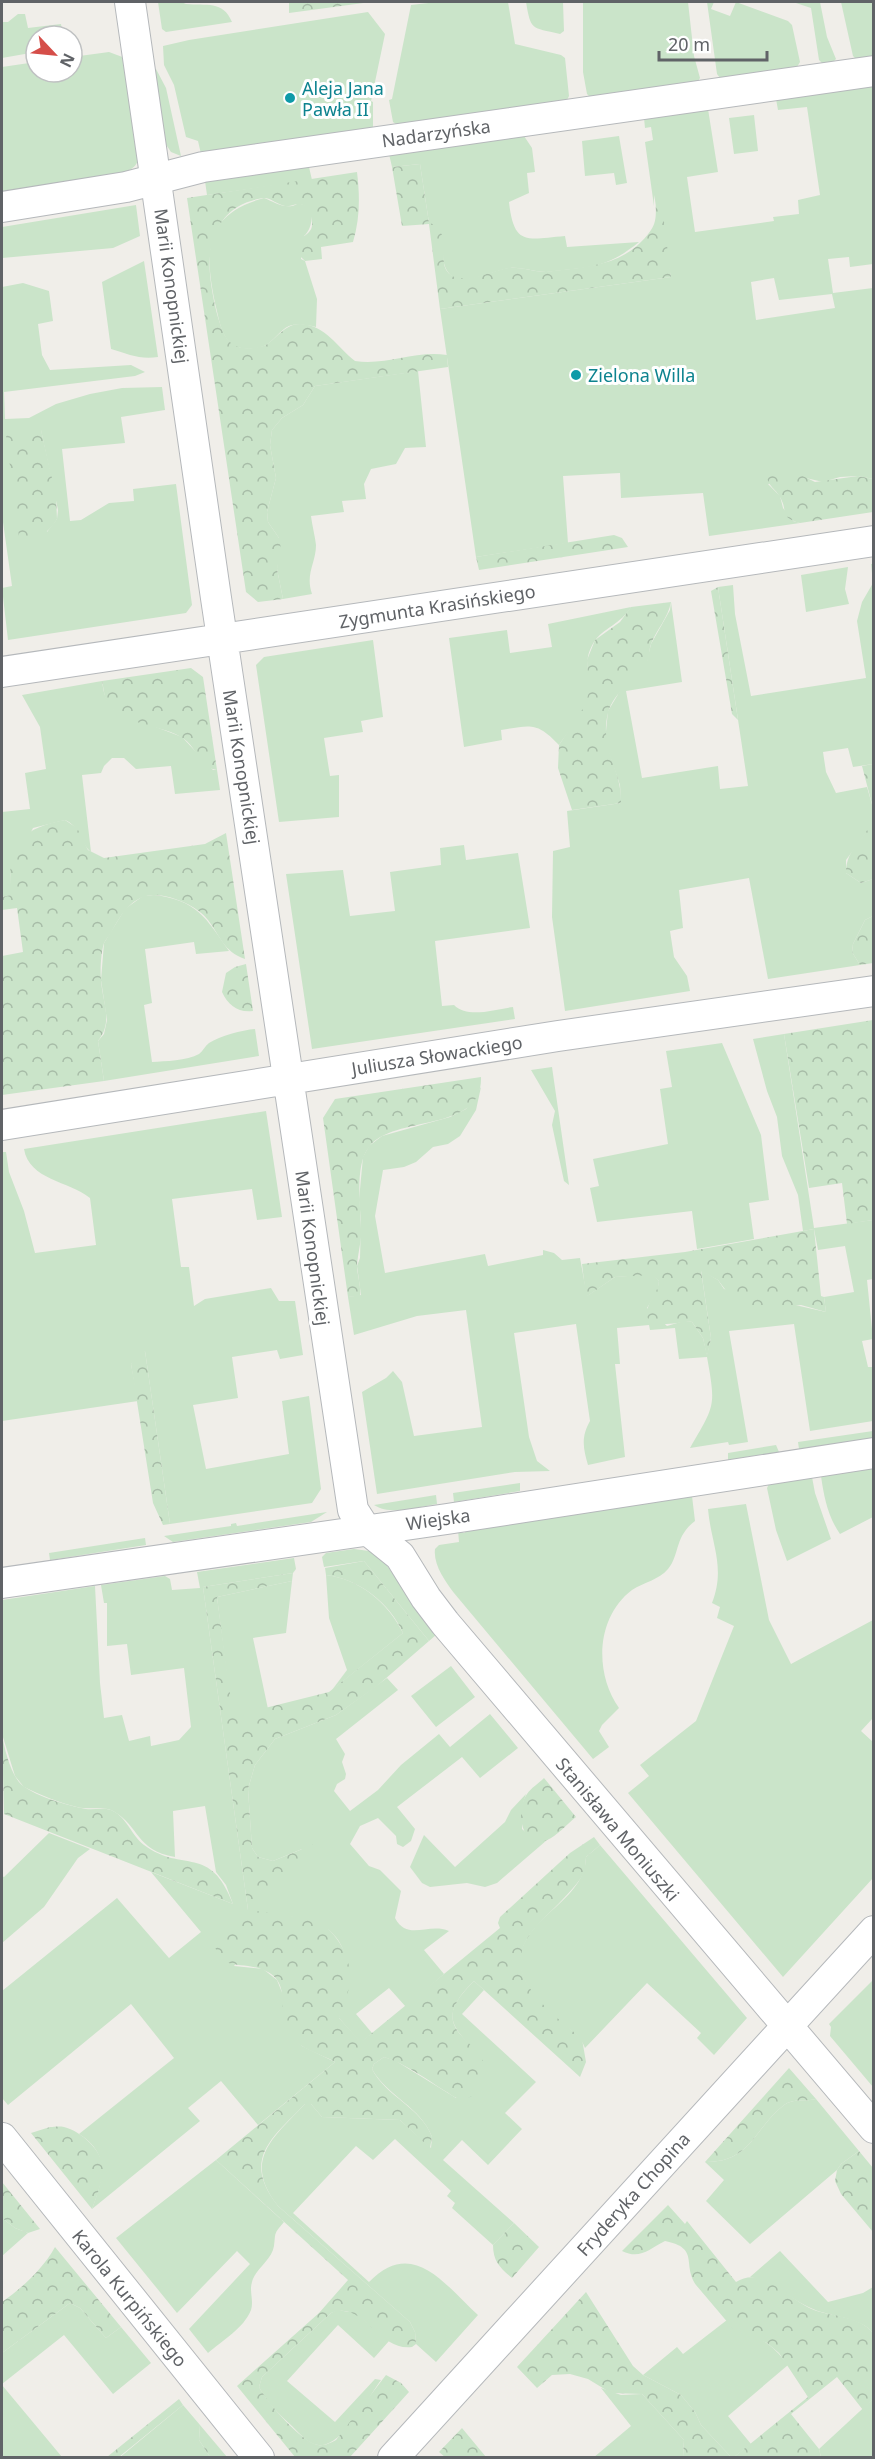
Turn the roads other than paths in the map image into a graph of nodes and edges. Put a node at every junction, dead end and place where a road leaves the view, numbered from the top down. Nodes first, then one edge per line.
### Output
1 (130, 2) edge
2 (873, 71) edge
3 (157, 179) junction
4 (2, 207) edge
5 (873, 541) edge
6 (223, 638) junction
7 (2, 672) edge
8 (873, 991) edge
9 (289, 1079) junction
10 (2, 1125) edge
11 (873, 1453) edge
12 (366, 1529) junction
13 (2, 1583) edge
14 (873, 1931) edge
15 (786, 2026) junction
16 (873, 2128) edge
17 (2, 2138) edge
18 (259, 2457) edge
19 (393, 2457) edge

1 - 3 street, Marii Konopnickiej
2 - 3 street, Nadarzyńska
3 - 4 street, Nadarzyńska
3 - 6 street, Marii Konopnickiej
5 - 6 street, Zygmunta Krasińskiego
6 - 7 street, Zygmunta Krasińskiego
6 - 9 street, Marii Konopnickiej
8 - 9 street, Juliusza Słowackiego
9 - 10 street, Juliusza Słowackiego
9 - 12 street, Marii Konopnickiej
11 - 12 street, Wiejska
12 - 13 street, Wiejska
12 - 15 street, Stanisława Moniuszki
14 - 15 street, Fryderyka Chopina
15 - 16 street, Stanisława Moniuszki
15 - 19 street, Fryderyka Chopina
17 - 18 street, Karola Kurpińskiego

